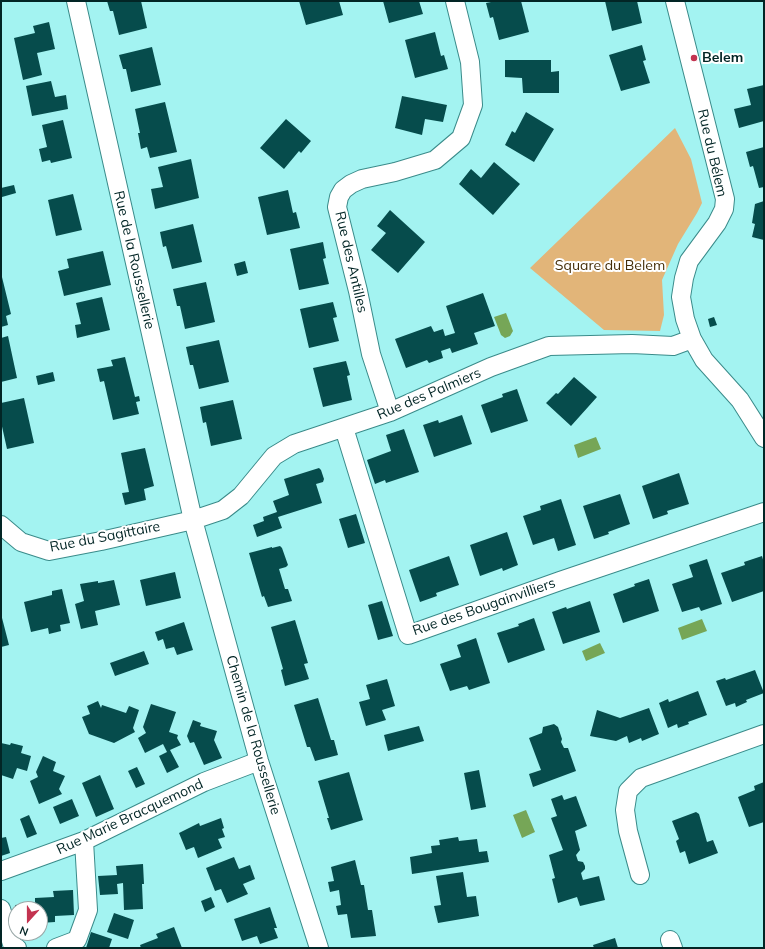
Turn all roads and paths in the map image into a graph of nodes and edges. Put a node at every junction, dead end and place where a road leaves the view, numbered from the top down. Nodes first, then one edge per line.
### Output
1 (76, 1) edge
2 (455, 1) edge
3 (675, 1) edge
4 (692, 339) junction
5 (390, 412) junction
6 (344, 428) junction
7 (764, 438) edge
8 (764, 512) edge
9 (193, 520) junction
10 (1, 525) edge
11 (764, 734) edge
12 (259, 761) junction
13 (84, 841) junction
14 (1, 871) edge
15 (640, 875) dead end
16 (1, 909) edge
17 (17, 948) edge
18 (56, 948) edge
19 (319, 948) edge

1 - 9 street, Rue de la Roussellerie
2 - 5 street, Rue des Antilles
3 - 4 street, Rue du Bélem
4 - 5 street, Rue des Palmiers
4 - 7 street, Rue du Bélem
5 - 6 street, Rue des Palmiers
6 - 8 street, Rue des Bougainvilliers
6 - 9 street, Rue des Palmiers
9 - 10 street, Rue du Sagittaire
9 - 12 street, Chemin de la Roussellerie
11 - 15 street
12 - 13 street, Rue Marie Bracquemond
12 - 19 street, Chemin de la Roussellerie
13 - 14 street, Rue Marie Bracquemond
13 - 18 street
16 - 17 street

